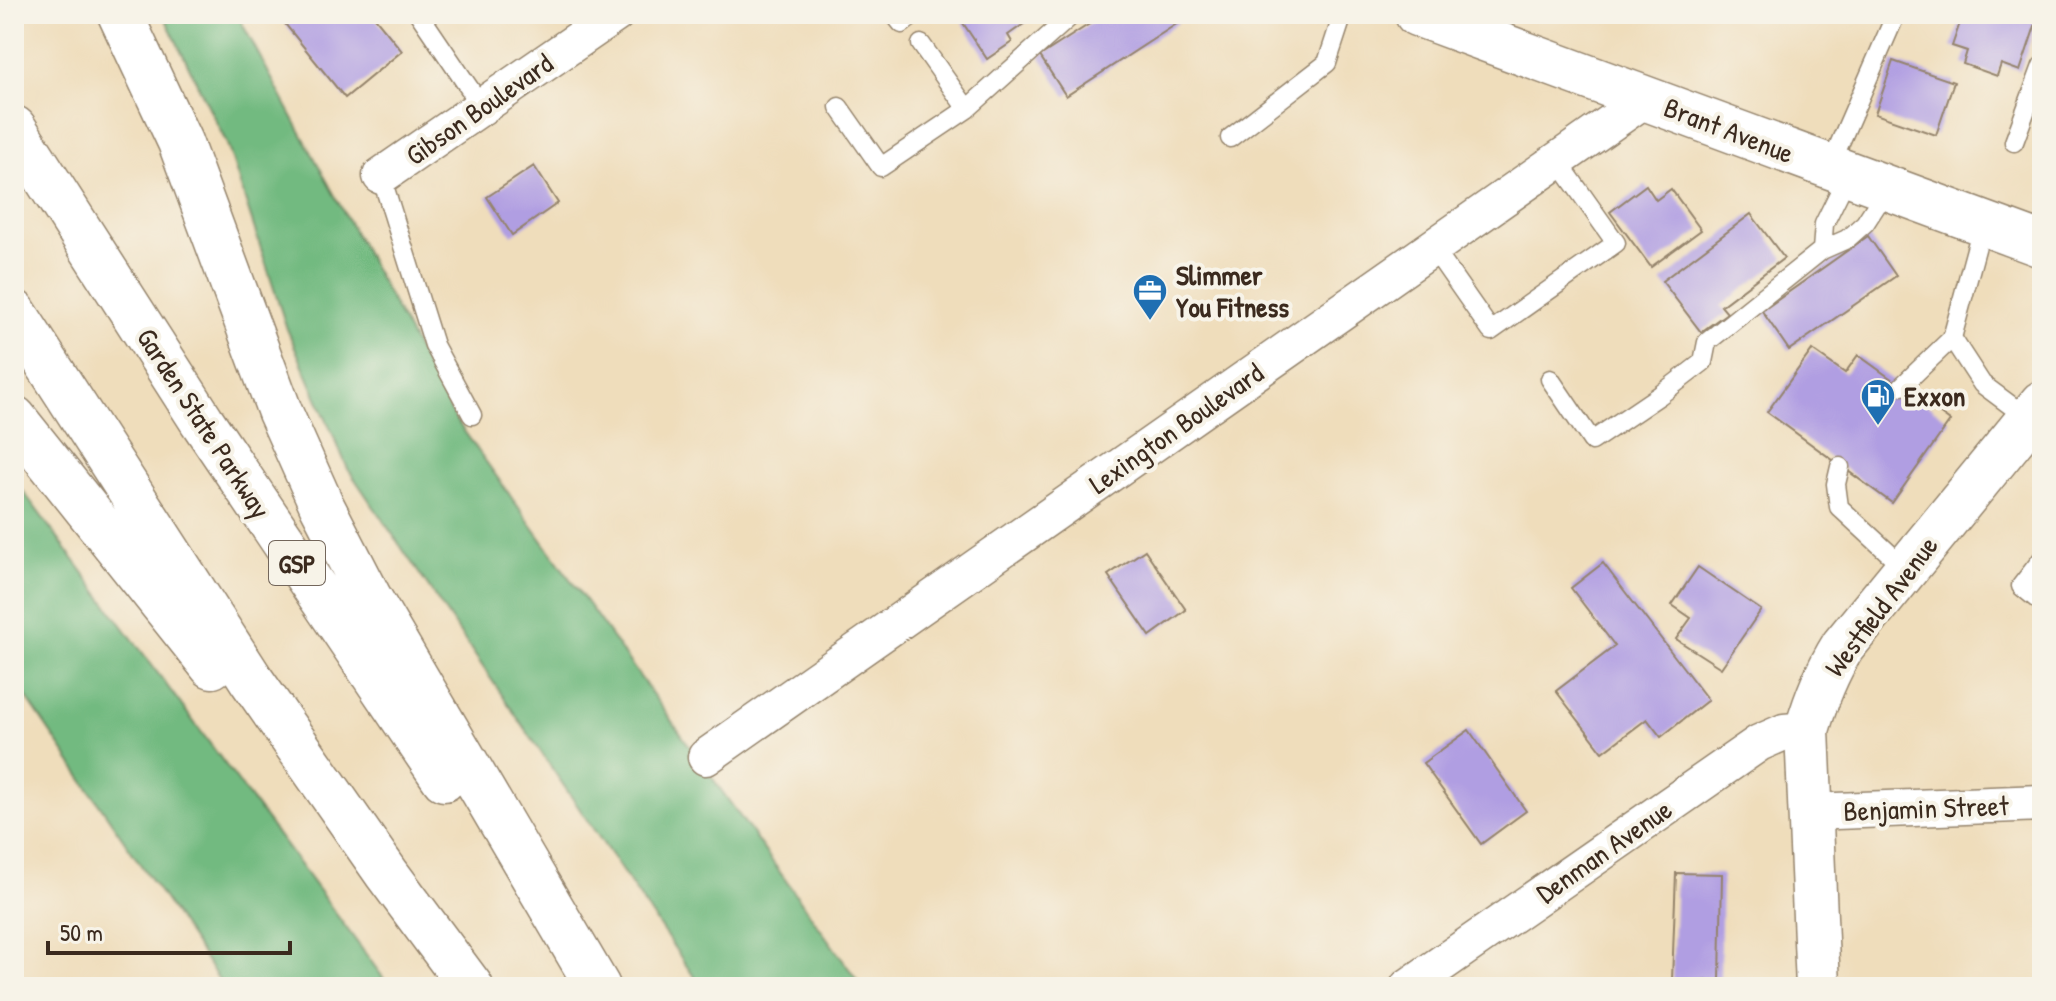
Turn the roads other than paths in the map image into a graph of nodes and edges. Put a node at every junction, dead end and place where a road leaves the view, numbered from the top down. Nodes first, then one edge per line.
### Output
1 (120, 14) edge
2 (419, 14) edge
3 (616, 14) edge
4 (1073, 14) edge
5 (1343, 14) edge
6 (1417, 14) edge
7 (1896, 14) edge
8 (921, 44) dead end
9 (2042, 66) edge
10 (1645, 99) junction
11 (482, 107) junction
12 (839, 107) dead end
13 (967, 109) junction
14 (14, 128) edge
15 (1230, 138) dead end
16 (2014, 142) dead end
17 (1558, 161) junction
18 (381, 176) joint
19 (1855, 178) junction
20 (2042, 210) edge
21 (1983, 223) junction
22 (2042, 245) edge
23 (1433, 248) junction
24 (1822, 250) junction
25 (14, 312) edge
26 (1952, 338) junction
27 (1550, 379) dead end
28 (1902, 386) dead end
29 (2036, 411) edge
30 (472, 415) dead end
31 (14, 418) edge
32 (1840, 467) dead end
33 (2042, 559) edge
34 (1906, 569) junction
35 (2042, 603) edge
36 (1807, 730) junction
37 (706, 757) dead end
38 (2042, 803) edge
39 (1810, 812) junction
40 (469, 987) edge
41 (597, 987) edge
42 (1408, 987) edge
43 (1818, 987) edge

1 - 41 main road
2 - 11 lane
3 - 11 street, Gibson Boulevard
4 - 13 lane
5 - 15 lane
6 - 10 main road, Brant Avenue
7 - 19 lane
8 - 13 lane
9 - 16 lane
10 - 17 street, Lexington Boulevard
10 - 19 main road, Brant Avenue
11 - 18 street, Gibson Boulevard
12 - 13 lane
14 - 41 main road, Garden State Parkway / GSP
17 - 23 street, Lexington Boulevard
17 - 23 lane
18 - 30 lane
19 - 21 main road, Brant Avenue
19 - 24 lane
19 - 24 lane
20 - 21 main road
21 - 22 main road, Brant Avenue
21 - 26 lane
23 - 37 street, Lexington Boulevard
24 - 27 lane
25 - 40 main road
26 - 28 lane
26 - 29 lane
29 - 34 main road, Westfield Avenue
31 - 40 main road
32 - 34 lane
33 - 35 lane
34 - 36 main road, Westfield Avenue
36 - 39 main road, Westfield Avenue
36 - 42 street, Denman Avenue
38 - 39 street, Benjamin Street
39 - 43 main road, Westfield Avenue

